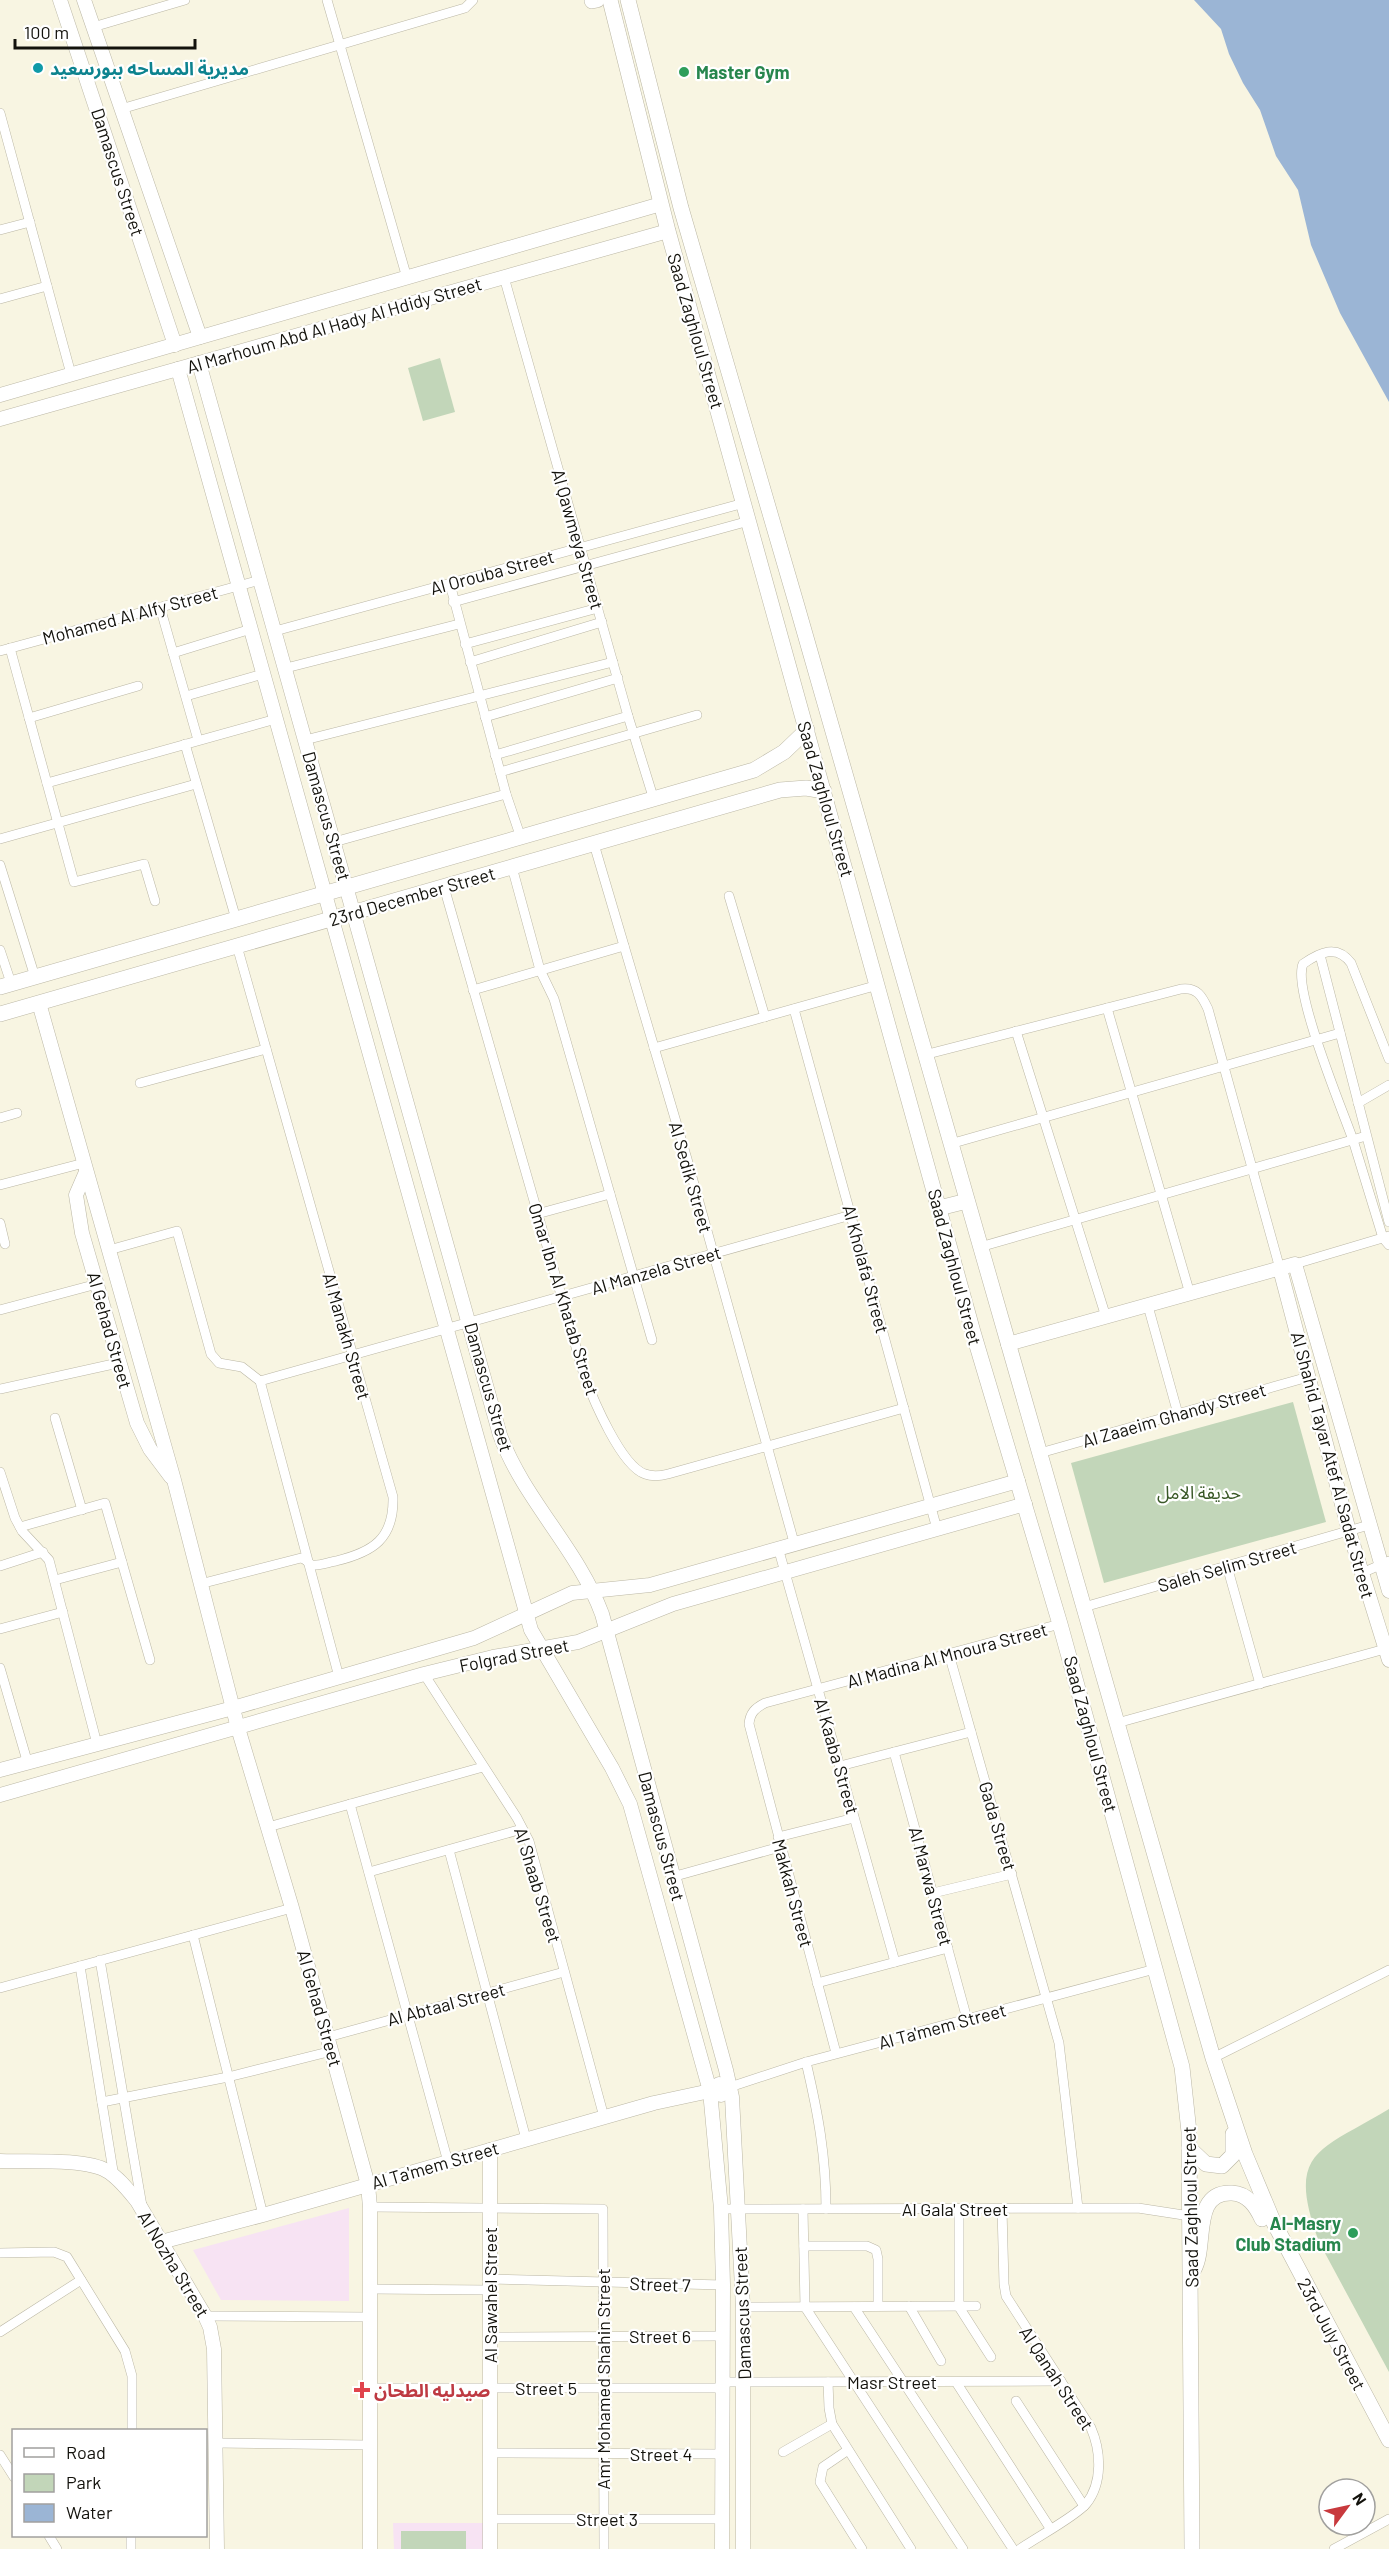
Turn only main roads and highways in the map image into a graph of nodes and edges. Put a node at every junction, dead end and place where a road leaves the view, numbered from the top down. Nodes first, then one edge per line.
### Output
1 (610, 0) edge
2 (628, 0) edge
3 (737, 404) junction
4 (718, 409) junction
5 (807, 729) junction
6 (754, 770) junction
7 (824, 791) junction
8 (764, 795) junction
9 (5, 985) edge
10 (0, 1014) edge
11 (967, 1200) junction
12 (939, 1208) junction
13 (1213, 2058) joint
14 (1229, 2109) junction
15 (1189, 2148) junction
16 (1285, 2246) junction
17 (1190, 2274) junction
18 (1389, 2440) edge
19 (1192, 2549) edge

1 - 4 main road, Saad Zaghloul Street
2 - 3 main road, Saad Zaghloul Street
3 - 4 main road
3 - 11 main road, Saad Zaghloul Street
4 - 5 main road, Saad Zaghloul Street
5 - 6 main road, 23rd December Street
5 - 7 main road, Saad Zaghloul Street
6 - 8 main road
6 - 9 main road, 23rd December Street
7 - 8 main road, 23rd December Street
7 - 12 main road, Saad Zaghloul Street
8 - 10 main road, 23rd December Street
11 - 12 main road
11 - 13 main road, Saad Zaghloul Street
12 - 15 main road, Saad Zaghloul Street
13 - 14 main road, 23rd July Street
14 - 15 main road
14 - 16 main road, 23rd July Street
15 - 17 main road, Saad Zaghloul Street
16 - 17 main road
16 - 18 main road, 23rd July Street
17 - 19 main road, Saad Zaghloul Street

